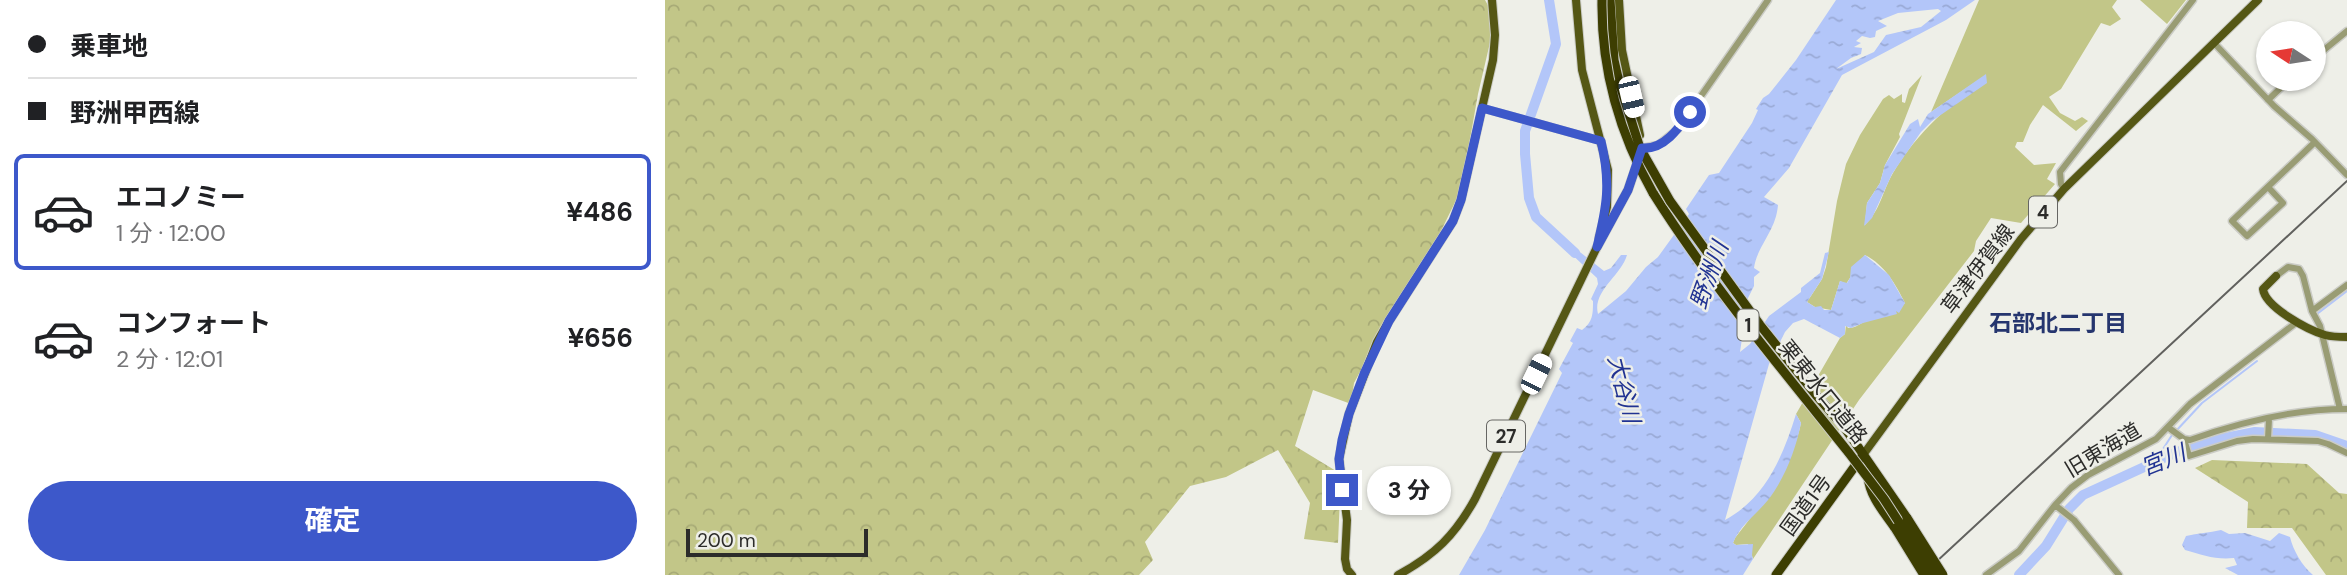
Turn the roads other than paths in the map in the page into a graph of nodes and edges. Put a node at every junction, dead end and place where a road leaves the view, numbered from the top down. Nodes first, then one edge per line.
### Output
1 (1492, 0) edge
2 (1576, 0) edge
3 (1602, 0) edge
4 (1610, 0) edge
5 (1619, 0) edge
6 (1768, 0) edge
7 (2193, 0) edge
8 (2258, 0) edge
9 (2347, 31) edge
10 (2214, 43) junction
11 (2326, 48) edge
12 (2277, 91) edge
13 (2268, 100) junction
14 (1482, 108) junction
15 (1601, 141) junction
16 (2315, 142) junction
17 (1642, 148) junction
18 (2347, 175) edge
19 (2268, 187) junction
20 (2064, 189) junction
21 (1595, 252) junction
22 (2276, 276) joint
23 (2347, 285) edge
24 (2314, 314) junction
25 (2302, 325) junction
26 (2322, 334) junction
27 (2347, 337) edge
28 (2344, 409) edge
29 (2269, 421) junction
30 (2168, 428) junction
31 (2268, 439) junction
32 (2185, 441) junction
33 (2347, 453) edge
34 (1863, 455) junction
35 (2057, 507) junction
36 (1352, 575) edge
37 (1398, 575) edge
38 (1776, 575) edge
39 (1924, 575) edge
40 (1933, 575) edge
41 (1943, 575) edge
42 (1986, 575) edge
43 (2119, 575) edge

1 - 14 main road
2 - 15 main road, 27
3 - 40 highway, 栗東水口道路 / 1, bridge
4 - 34 highway, 栗東水口道路 / 1, bridge
5 - 17 main road, 27
6 - 17 street
7 - 20 street
8 - 10 main road, 草津伊賀線 / 4
9 - 11 street
10 - 13 street
10 - 20 main road, 草津伊賀線 / 4
12 - 13 street
13 - 16 street
14 - 15 street
14 - 36 main road
15 - 21 main road, 27
16 - 18 street
16 - 19 street
17 - 21 main road, 27
19 - 19 street
20 - 34 main road, 草津伊賀線 / 4
21 - 37 main road, 27
22 - 24 street
22 - 25 main road
23 - 24 street
24 - 26 street
25 - 26 main road
25 - 30 street
26 - 27 main road
26 - 28 street
28 - 29 street
29 - 31 street
29 - 32 street
30 - 32 street, 旧東海道
30 - 35 street, 旧東海道
31 - 32 street
31 - 33 street
34 - 38 highway, 国道1号
34 - 39 highway, 1, bridge
34 - 41 highway, 1, bridge
35 - 42 street, 旧東海道
35 - 43 street

